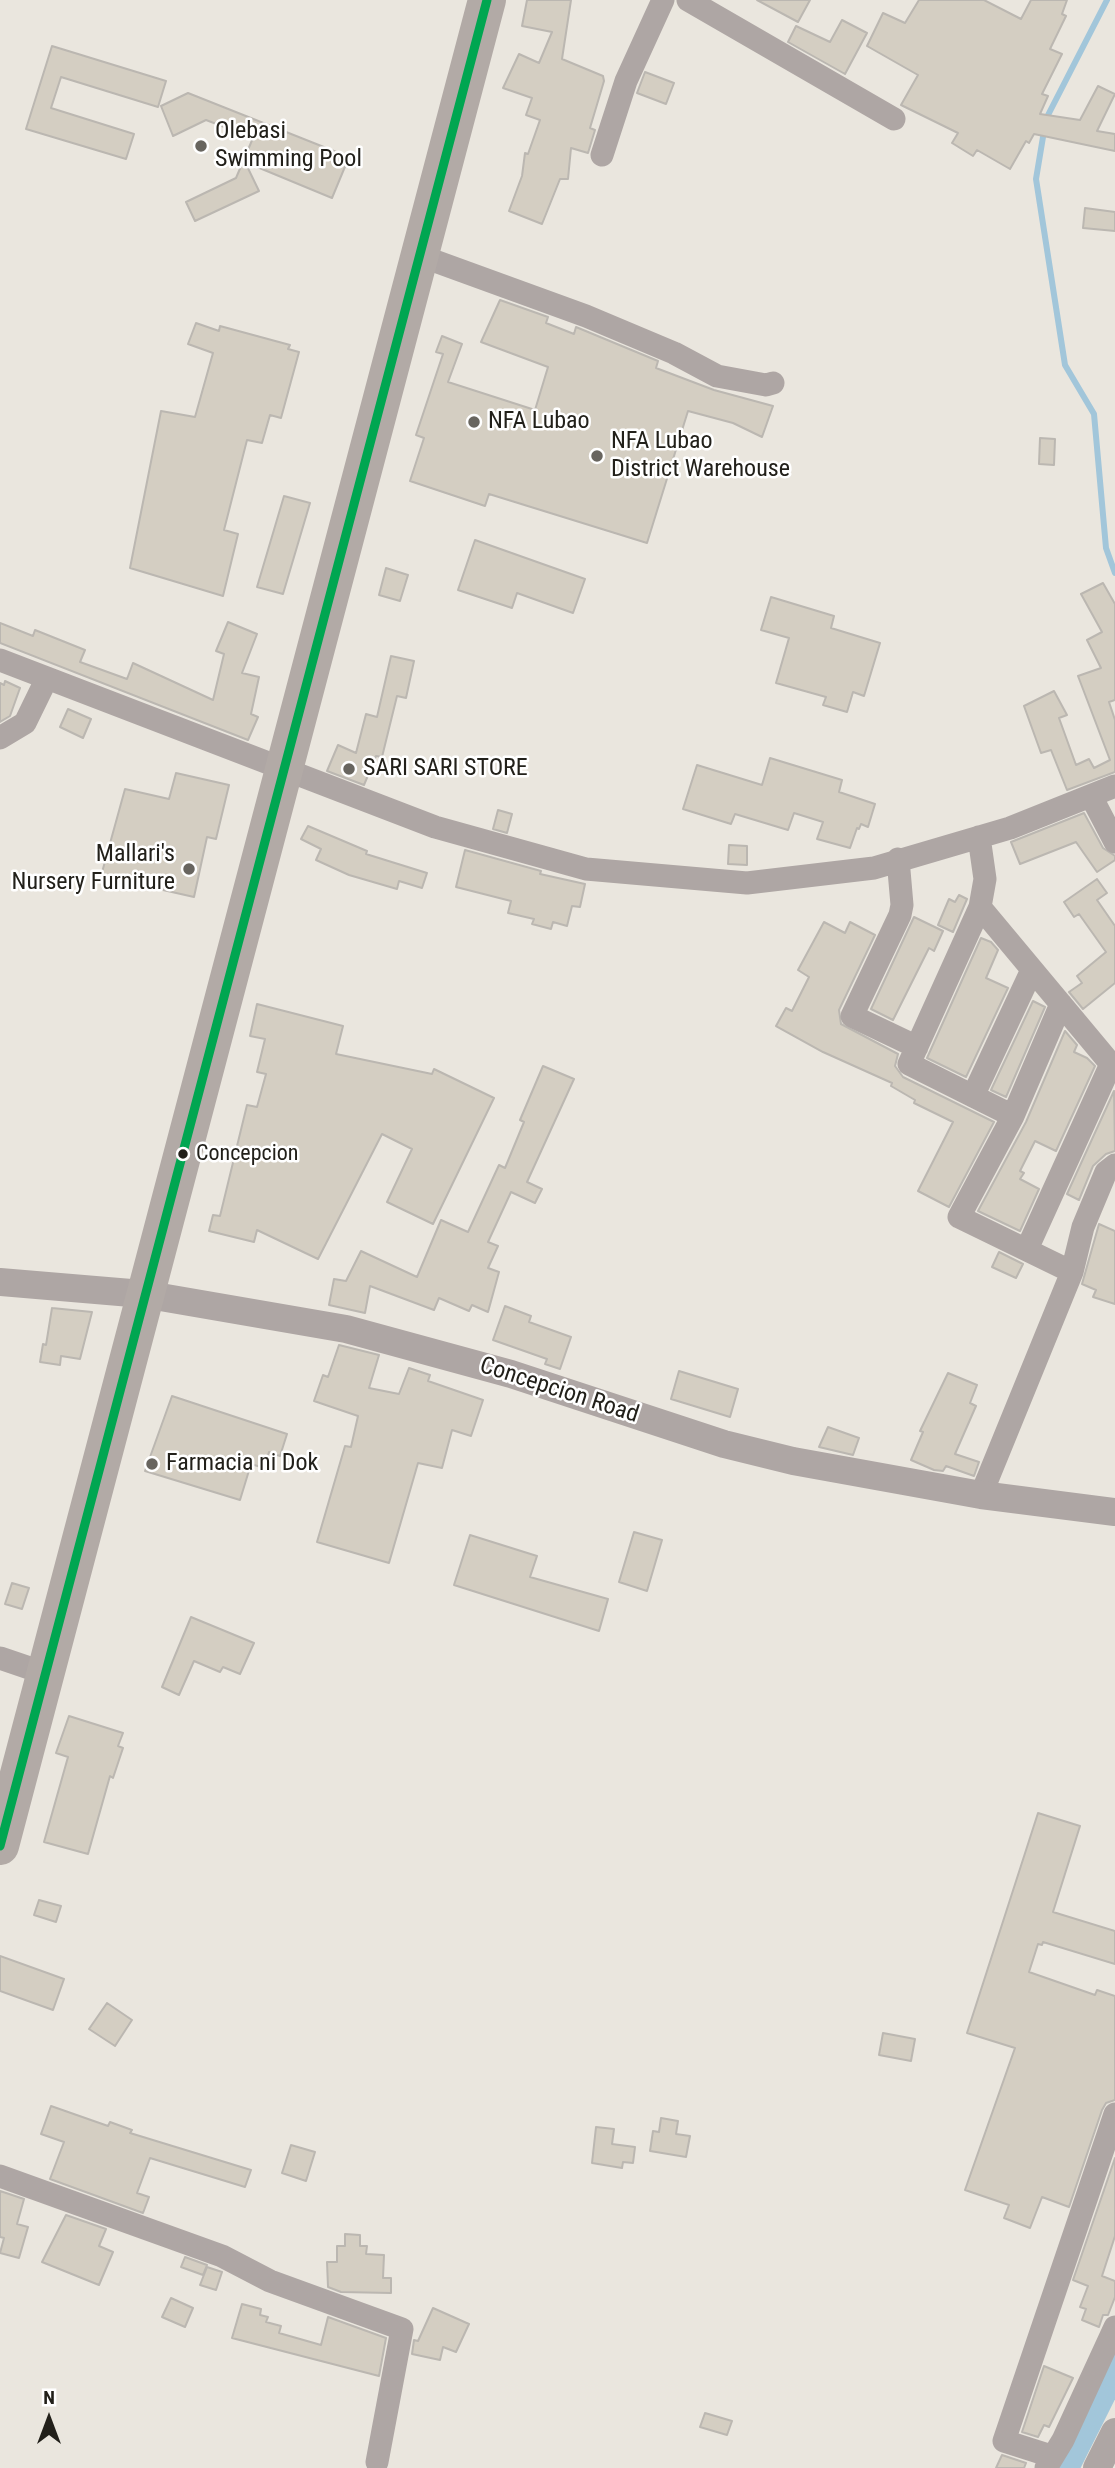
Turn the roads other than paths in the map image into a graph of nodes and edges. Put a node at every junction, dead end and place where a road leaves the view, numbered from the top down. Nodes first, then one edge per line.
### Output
1 (487, 0) edge
2 (663, 0) edge
3 (688, 0) edge
4 (894, 119) dead end
5 (602, 155) dead end
6 (421, 256) junction
7 (774, 383) dead end
8 (0, 660) edge
9 (47, 678) junction
10 (0, 738) edge
11 (286, 770) junction
12 (1115, 786) edge
13 (1092, 798) junction
14 (979, 837) junction
15 (1115, 842) edge
16 (898, 859) junction
17 (980, 907) junction
18 (1032, 970) junction
19 (1061, 1004) junction
20 (917, 1047) junction
21 (1113, 1066) edge
22 (974, 1096) junction
23 (1013, 1116) junction
24 (1115, 1166) edge
25 (1027, 1249) junction
26 (1072, 1272) junction
27 (0, 1282) edge
28 (143, 1294) junction
29 (981, 1495) junction
30 (1115, 1512) edge
31 (0, 1658) edge
32 (47, 1674) junction
33 (0, 1846) edge
34 (1115, 2114) edge
35 (0, 2176) edge
36 (1115, 2327) edge
37 (1115, 2432) edge
38 (377, 2462) dead end
39 (1049, 2462) edge
40 (1097, 2468) edge

1 - 6 highway
2 - 5 street
3 - 4 street
6 - 7 street
6 - 11 highway
8 - 9 street
9 - 10 street
9 - 11 street
11 - 16 street
11 - 28 highway
12 - 13 street
13 - 14 street
13 - 15 street
14 - 16 street
14 - 17 street
16 - 20 street
17 - 18 street
17 - 20 street
18 - 19 street
18 - 22 street
19 - 21 street
19 - 23 street
20 - 22 street
21 - 25 street
22 - 23 street
23 - 25 street
24 - 26 street
25 - 26 street
26 - 29 street
27 - 28 street, Concepcion Road
28 - 29 street, Concepcion Road
28 - 32 highway
29 - 30 street, Concepcion Road
31 - 32 street
32 - 33 highway
34 - 39 street
35 - 38 street
36 - 39 street
37 - 40 street

